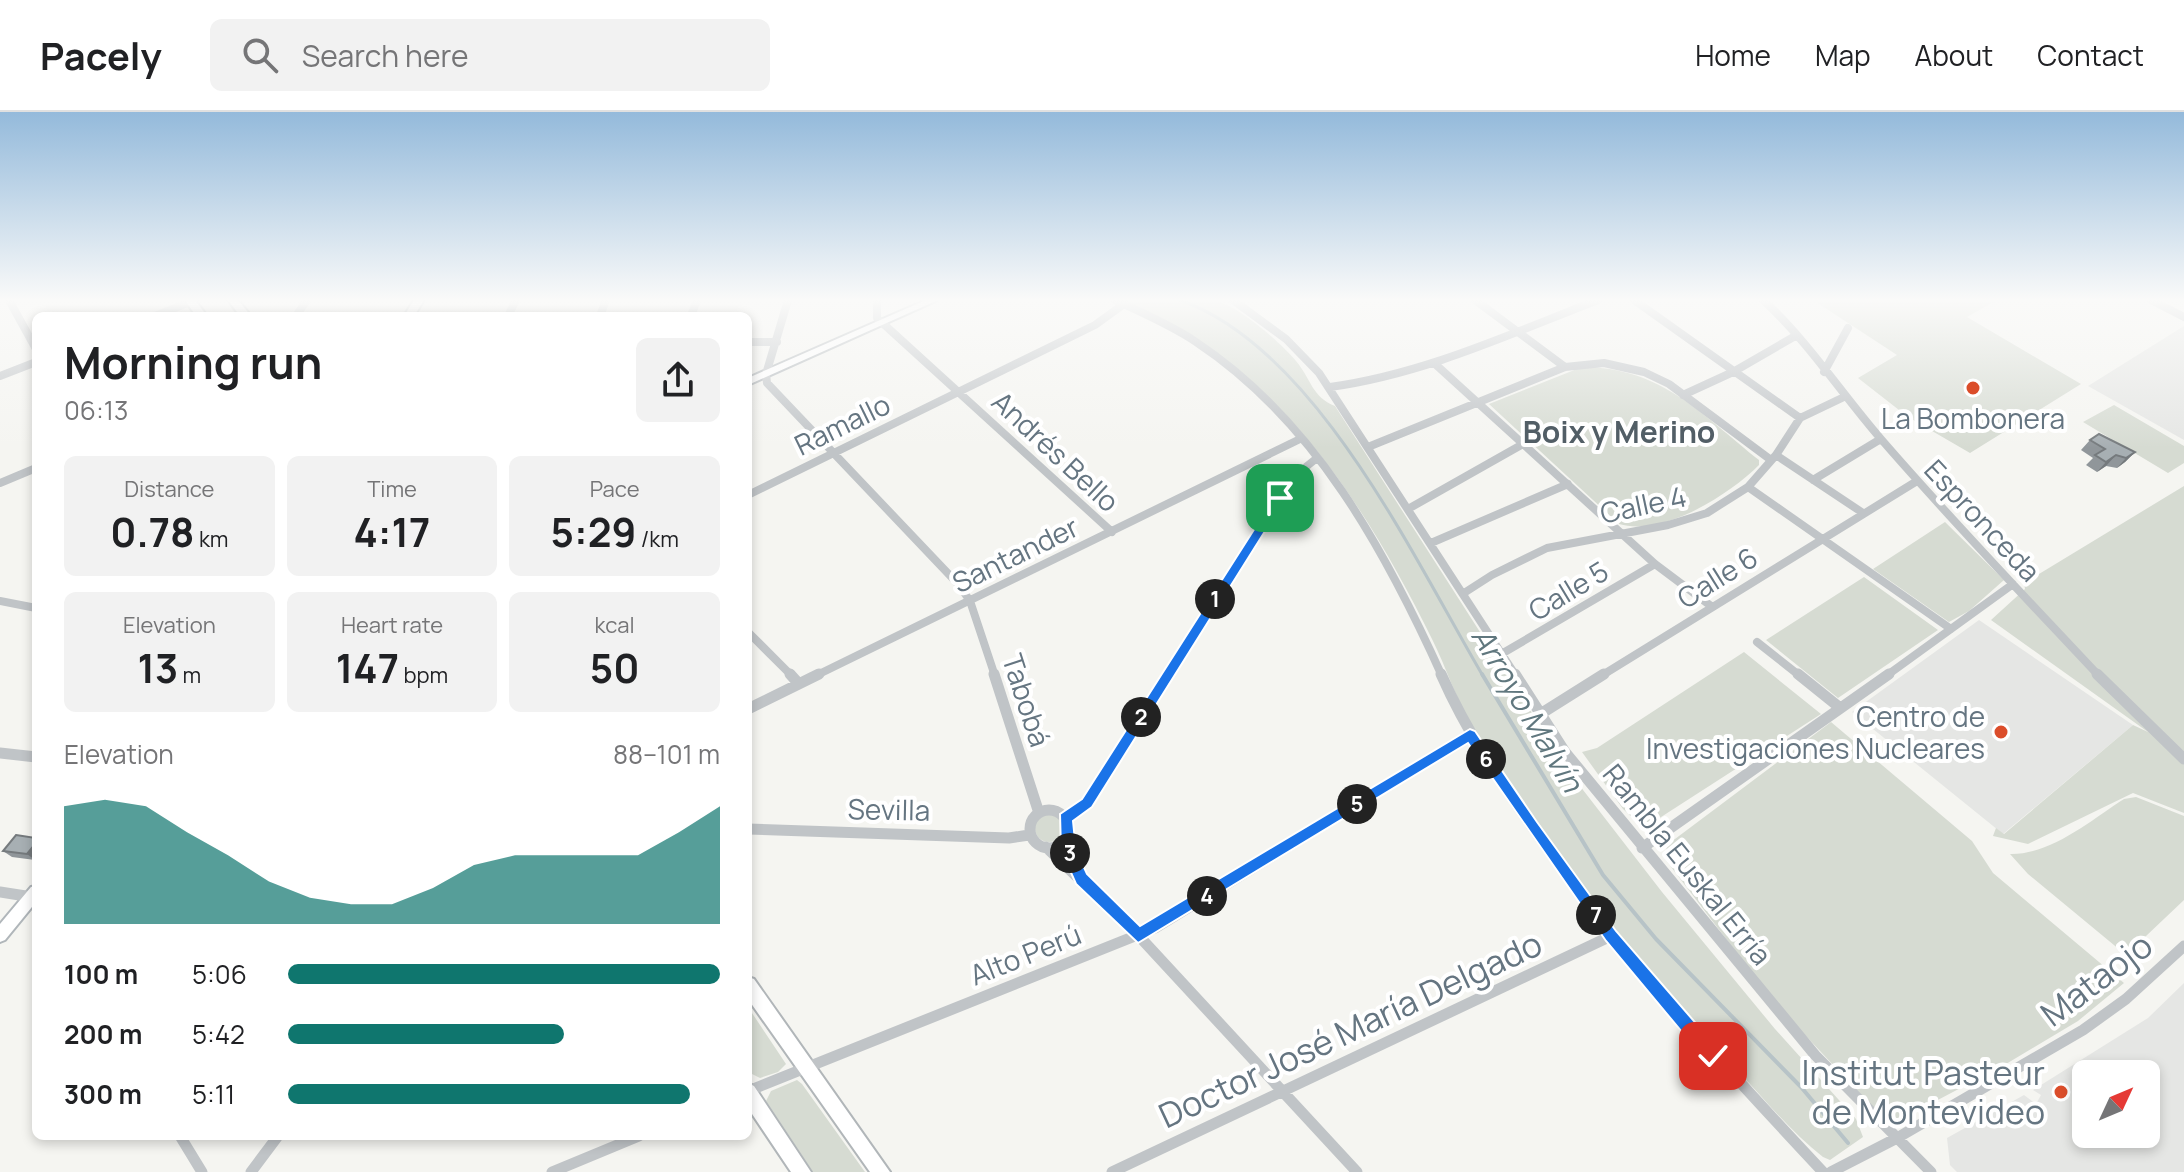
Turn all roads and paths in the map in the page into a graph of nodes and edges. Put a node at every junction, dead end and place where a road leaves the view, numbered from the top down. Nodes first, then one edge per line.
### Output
1 (774, 349) edge
2 (821, 349) edge
3 (912, 349) edge
4 (1045, 349) edge
5 (1206, 349) edge
6 (1296, 349) edge
7 (1467, 349) edge
8 (1541, 349) edge
9 (1702, 349) edge
10 (1772, 349) edge
11 (1808, 349) edge
12 (1836, 349) edge
13 (1434, 363) junction
14 (32, 364) edge
15 (1565, 367) junction
16 (1733, 372) junction
17 (1824, 372) junction
18 (766, 374) junction
19 (0, 376) edge
20 (752, 380) edge
21 (1330, 387) junction
22 (959, 392) junction
23 (1683, 395) junction
24 (1844, 397) junction
25 (1477, 402) junction
26 (1800, 418) junction
27 (1300, 439) junction
28 (1879, 440) junction
29 (1523, 444) junction
30 (1368, 447) junction
31 (832, 453) junction
32 (1317, 458) junction
33 (1773, 458) junction
34 (32, 470) edge
35 (1813, 480) junction
36 (1917, 481) junction
37 (0, 483) edge
38 (1568, 484) junction
39 (1748, 487) junction
40 (752, 493) edge
41 (1408, 509) junction
42 (1863, 513) junction
43 (1112, 532) junction
44 (1621, 533) junction
45 (1822, 538) junction
46 (1431, 543) junction
47 (1655, 564) junction
48 (2013, 584) junction
49 (1464, 593) junction
50 (0, 601) edge
51 (970, 601) junction
52 (1711, 606) junction
53 (32, 607) edge
54 (1951, 629) junction
55 (752, 636) edge
56 (1757, 642) dead end
57 (1503, 653) junction
58 (799, 684) junction
59 (752, 707) edge
60 (1839, 707) junction
61 (1542, 713) junction
62 (1470, 735) junction
63 (0, 753) edge
64 (32, 757) edge
65 (2184, 759) edge
66 (1039, 813) junction
67 (1065, 818) junction
68 (752, 829) edge
69 (1029, 835) junction
70 (1068, 836) junction
71 (1046, 847) junction
72 (1642, 848) junction
73 (1081, 879) junction
74 (0, 892) edge
75 (32, 897) edge
76 (32, 900) edge
77 (0, 935) edge
78 (1138, 935) junction
79 (1611, 936) junction
80 (2184, 946) edge
81 (752, 991) edge
82 (806, 1067) junction
83 (752, 1089) edge
84 (1281, 1091) junction
85 (752, 1097) edge
86 (1897, 1138) junction
87 (182, 1140) edge
88 (275, 1140) edge
89 (629, 1140) edge
90 (202, 1172) edge
91 (251, 1172) edge
92 (552, 1172) edge
93 (802, 1172) edge
94 (881, 1172) edge
95 (1112, 1172) edge
96 (1357, 1172) edge
97 (1823, 1172) edge
98 (1831, 1172) edge
99 (1931, 1172) edge

1 - 18 street
2 - 18 street
3 - 22 street, Andrés Bello
4 - 22 street, Ramallo
5 - 27 street
6 - 21 street, Rambla Euskal Erría
7 - 13 street
8 - 15 street
9 - 16 street
10 - 16 street
11 - 17 street, Espronceda
12 - 17 street
13 - 21 street
13 - 25 street
14 - 19 street
15 - 23 street
15 - 25 street
16 - 23 street
16 - 26 street
17 - 24 street, Espronceda
18 - 20 street
18 - 31 street
21 - 30 street, Rambla Euskal Erría
22 - 31 street, Ramallo
22 - 43 street, Andrés Bello
23 - 33 street
24 - 26 street
24 - 28 street, Espronceda
25 - 29 street
25 - 30 street
26 - 33 street, Calle 4
27 - 32 street
27 - 43 street, Santander
28 - 35 street
28 - 36 street, Espronceda
29 - 38 street
29 - 41 street
30 - 41 street, Rambla Euskal Erría
31 - 40 street, Ramallo
31 - 51 street
32 - 62 street
32 - 67 street
33 - 35 street
33 - 39 street, Calle 4
34 - 37 street
35 - 42 street
36 - 42 street, Calle 6
36 - 48 street, Espronceda
38 - 44 street
38 - 46 street
39 - 44 street, Calle 4
39 - 45 street
41 - 46 street, Rambla Euskal Erría
42 - 45 street, Calle 6
43 - 51 street, Santander
44 - 47 street
44 - 49 street, Calle 4
45 - 52 street, Calle 6
45 - 54 street
46 - 49 street, Rambla Euskal Erría
47 - 52 street
47 - 57 street, Calle 5
48 - 54 street
48 - 65 street, Espronceda
49 - 57 street, Rambla Euskal Erría
50 - 53 street
51 - 58 street, Santander
51 - 66 street, Tabobá
52 - 61 street, Calle 6
54 - 60 street
55 - 58 street
56 - 60 street
57 - 61 street, Rambla Euskal Erría
58 - 59 street, Santander
60 - 72 street
61 - 72 street, Rambla Euskal Erría
62 - 78 street, Alto Perú
62 - 79 street
63 - 64 street
66 - 67 street
66 - 69 street
67 - 70 street
68 - 69 street, Sevilla
69 - 71 street
70 - 71 street
70 - 73 street
71 - 73 street
72 - 86 street, Rambla Euskal Erría
73 - 78 street
74 - 75 street
76 - 77 street
78 - 82 street, Alto Perú
78 - 84 street
79 - 84 street, Doctor José María Delgado
79 - 97 street
80 - 86 street, Mataojo
81 - 82 main road
82 - 83 street, Alto Perú
82 - 94 main road
84 - 95 street, Doctor José María Delgado
84 - 96 street
85 - 93 main road
86 - 98 street, Mataojo
86 - 99 street, Rambla Euskal Erría
87 - 90 street
88 - 91 street
89 - 92 street

